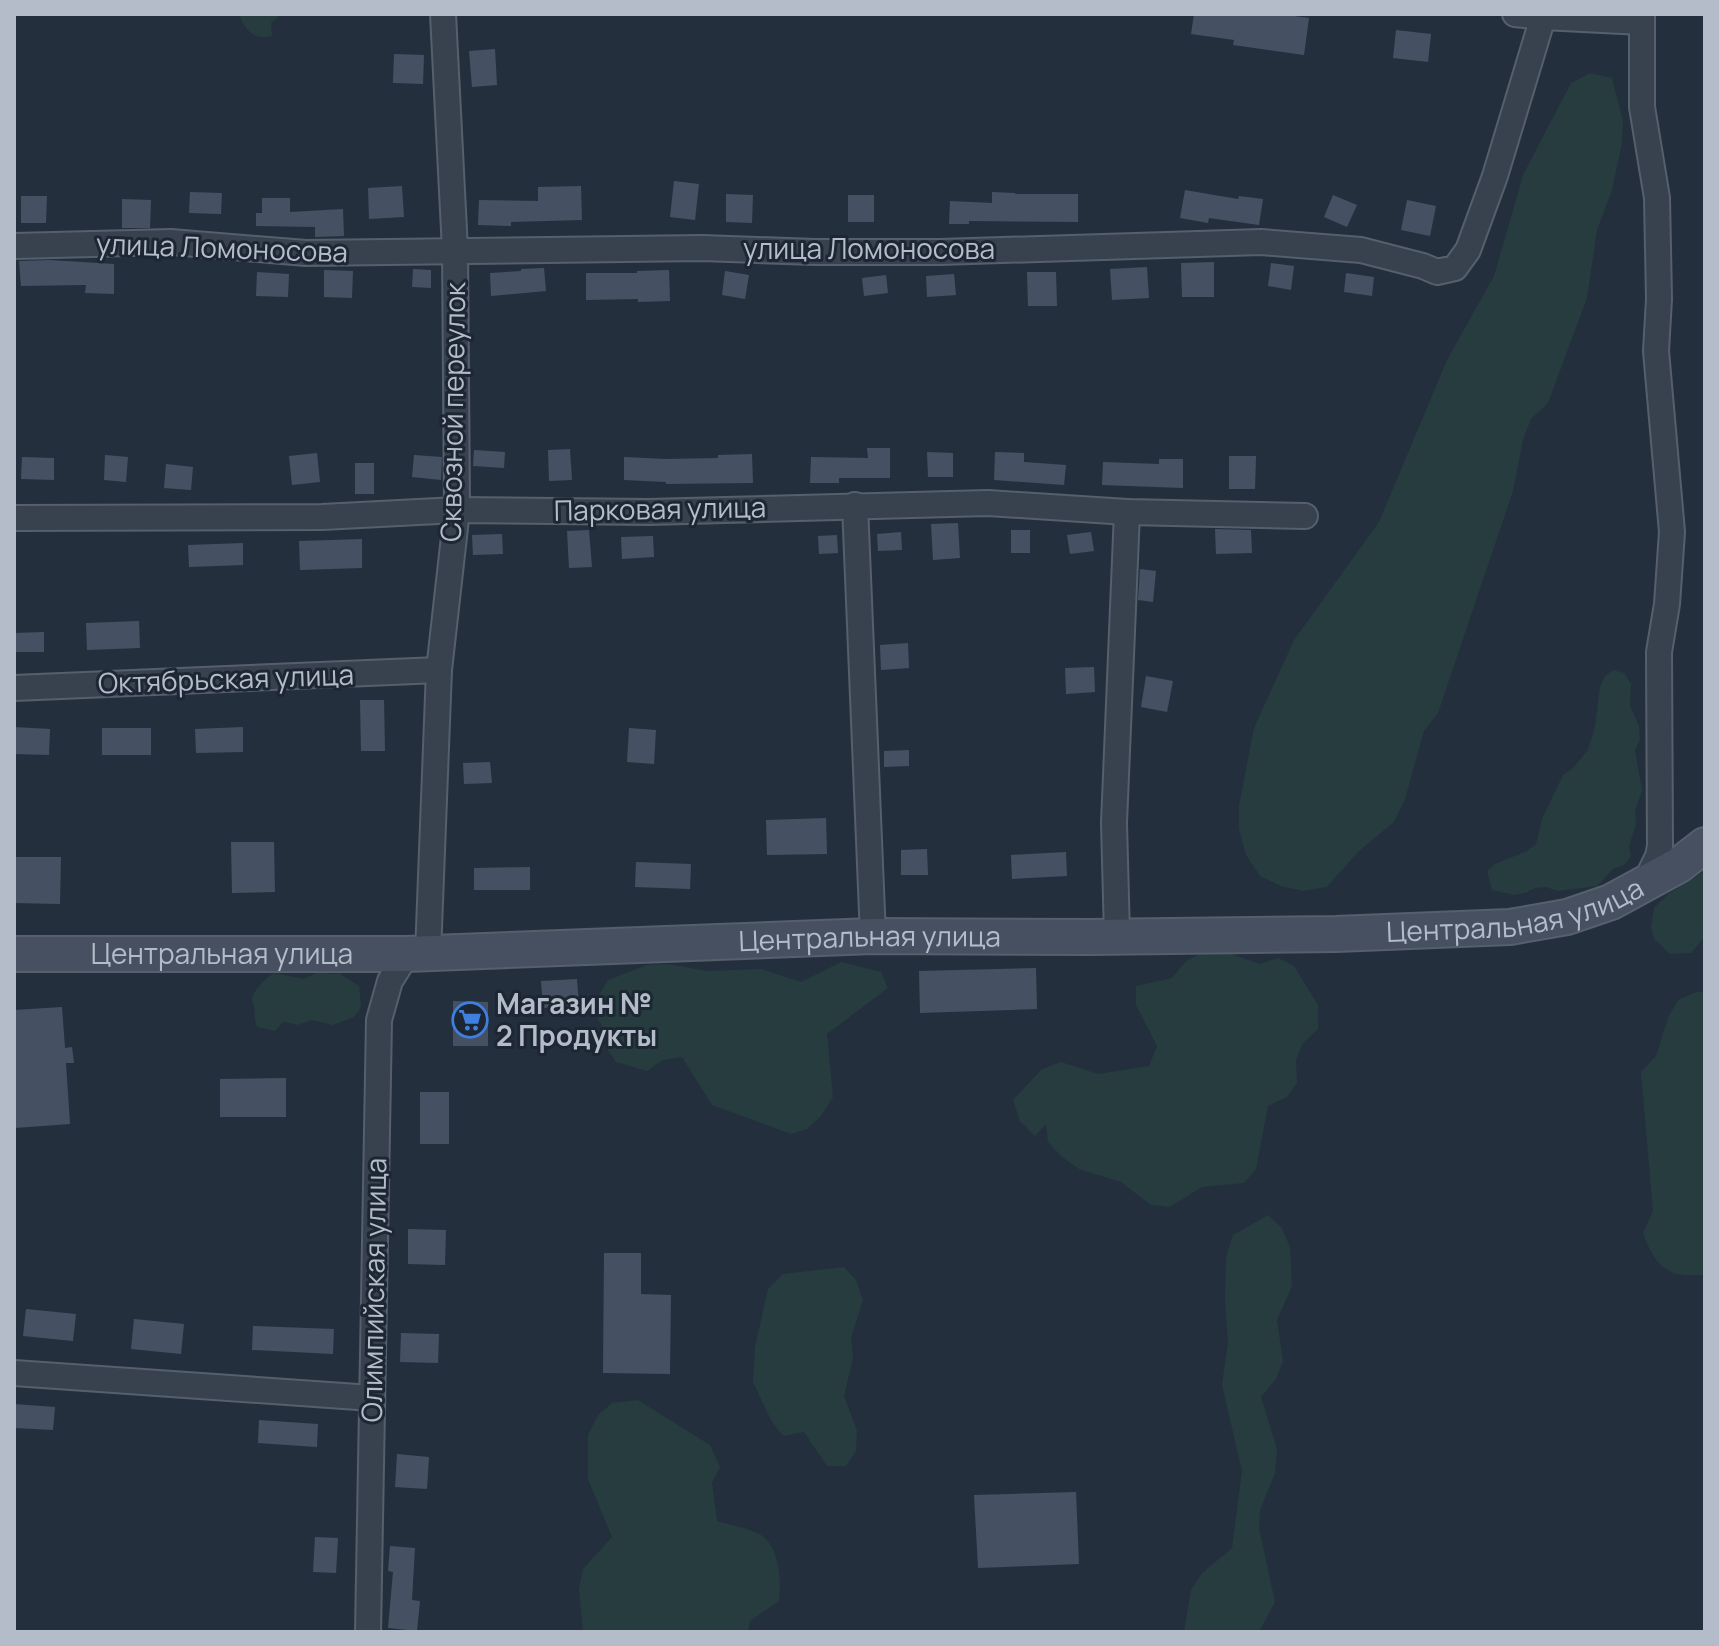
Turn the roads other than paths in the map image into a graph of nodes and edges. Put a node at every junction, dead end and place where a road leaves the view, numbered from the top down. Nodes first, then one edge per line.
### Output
1 (443, 14) edge
2 (1515, 14) edge
3 (1543, 17) junction
4 (1642, 18) edge
5 (14, 246) edge
6 (455, 250) junction
7 (855, 505) junction
8 (457, 510) junction
9 (1127, 512) junction
10 (1305, 516) dead end
11 (14, 518) edge
12 (439, 670) junction
13 (14, 688) edge
14 (1705, 845) edge
15 (1643, 886) junction
16 (873, 936) junction
17 (1117, 936) junction
18 (14, 954) edge
19 (418, 954) junction
20 (14, 1373) edge
21 (372, 1398) junction
22 (368, 1632) edge

1 - 6 street, Сквозной переулок
2 - 3 street
3 - 4 street
3 - 6 street, улица Ломоносова
4 - 15 street
5 - 6 street, улица Ломоносова
6 - 8 street, Сквозной переулок
7 - 8 street, Парковая улица
7 - 9 street, Парковая улица
7 - 16 street
8 - 11 street, Парковая улица
8 - 12 street, Сквозной переулок
9 - 10 street, Парковая улица
9 - 17 street
12 - 13 street, Октябрьская улица
12 - 19 street, Сквозной переулок
14 - 15 street, Центральная улица
15 - 17 street, Центральная улица
16 - 17 street, Центральная улица
16 - 19 street, Центральная улица
18 - 19 street, Центральная улица
19 - 21 street, Олимпийская улица
20 - 21 street
21 - 22 street, Олимпийская улица

